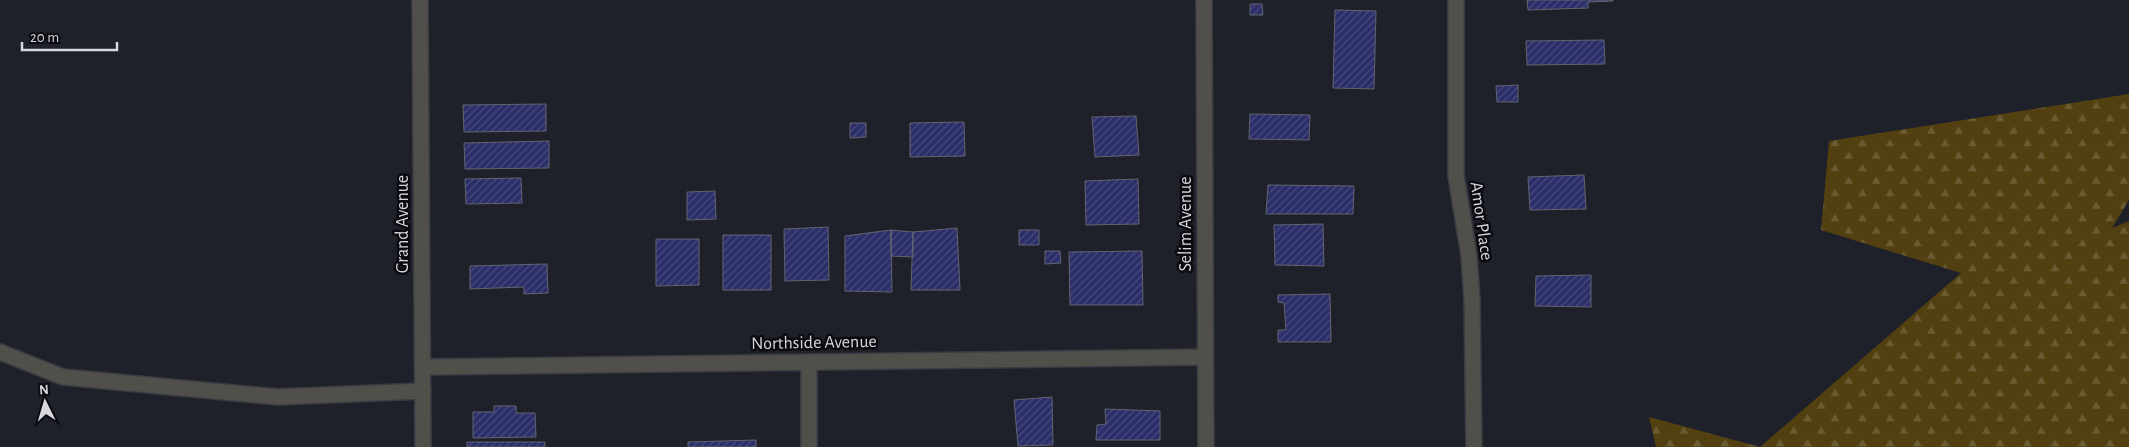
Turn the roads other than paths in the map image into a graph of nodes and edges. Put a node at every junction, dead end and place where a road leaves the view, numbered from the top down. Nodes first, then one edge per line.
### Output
1 (420, 0) edge
2 (1204, 0) edge
3 (1456, 0) edge
4 (0, 352) edge
5 (1205, 357) junction
6 (809, 362) junction
7 (423, 367) junction
8 (423, 391) junction
9 (423, 447) edge
10 (809, 447) edge
11 (1206, 447) edge
12 (1474, 447) edge

1 - 7 street, Grand Avenue
2 - 5 street, Selim Avenue
3 - 12 street, Amor Place
4 - 8 street
5 - 6 street, Northside Avenue
5 - 11 street, Selim Avenue
6 - 7 street, Northside Avenue
6 - 10 street
7 - 8 street, Grand Avenue
8 - 9 street, Grand Avenue

